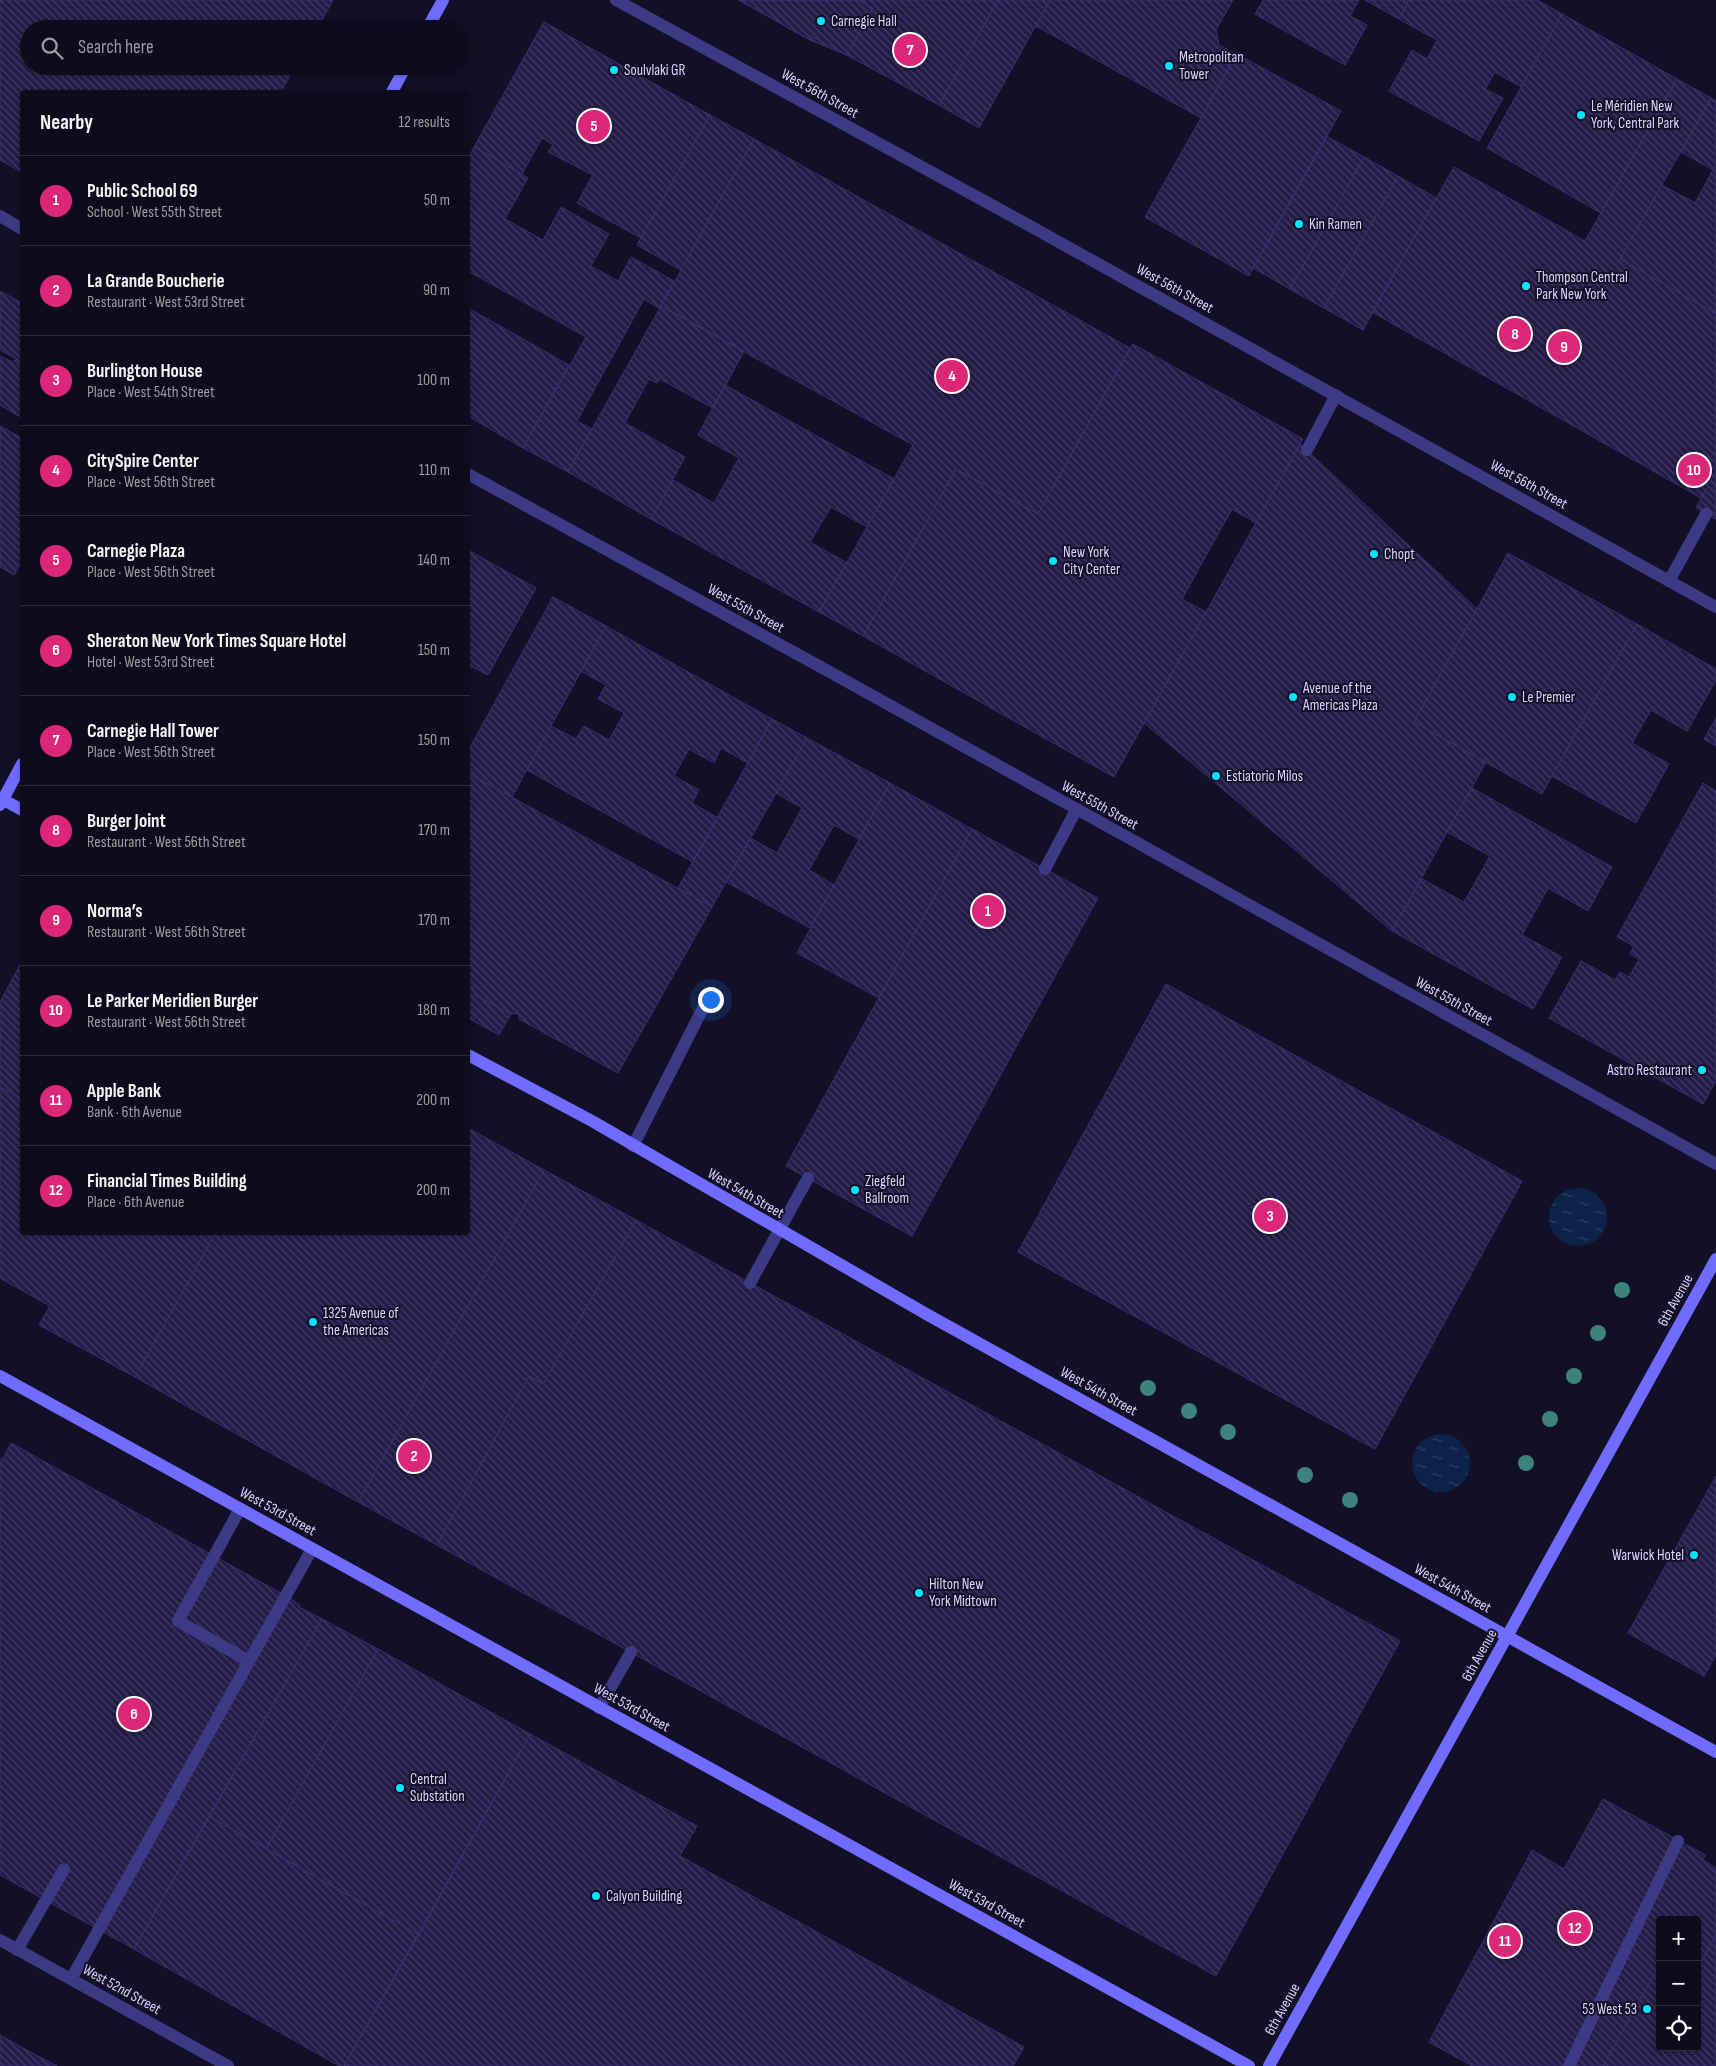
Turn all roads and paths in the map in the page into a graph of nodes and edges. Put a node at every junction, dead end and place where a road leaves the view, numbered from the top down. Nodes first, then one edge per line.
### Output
1 (443, 0) edge
2 (616, 0) edge
3 (432, 20) edge
4 (401, 75) edge
5 (393, 90) edge
6 (0, 216) edge
7 (20, 228) edge
8 (1336, 395) junction
9 (1307, 450) dead end
10 (470, 475) edge
11 (1706, 514) dead end
12 (1669, 581) junction
13 (1716, 607) edge
14 (20, 768) edge
15 (1, 801) edge
16 (20, 809) edge
17 (1076, 810) junction
18 (1045, 869) dead end
19 (706, 1002) dead end
20 (470, 1056) edge
21 (633, 1146) junction
22 (1716, 1164) edge
23 (808, 1178) dead end
24 (778, 1230) junction
25 (1716, 1259) edge
26 (750, 1282) dead end
27 (0, 1376) edge
28 (240, 1509) junction
29 (312, 1549) junction
30 (1507, 1637) junction
31 (631, 1652) dead end
32 (249, 1661) junction
33 (599, 1708) junction
34 (1716, 1752) edge
35 (1678, 1841) dead end
36 (64, 1869) dead end
37 (0, 1940) edge
38 (17, 1950) junction
39 (71, 1979) junction
40 (228, 2066) edge
41 (1249, 2066) edge
42 (1269, 2066) edge
43 (1569, 2066) edge

1 - 3 main road
2 - 8 street, West 56th Street
4 - 5 main road
6 - 7 street
8 - 9 street
8 - 12 street, West 56th Street
10 - 17 street, West 55th Street
11 - 12 street
12 - 13 street, West 56th Street
14 - 15 main road
15 - 16 main road
17 - 18 street
17 - 22 street, West 55th Street
19 - 21 street
20 - 21 main road, West 54th Street
21 - 24 main road, West 54th Street
23 - 24 street
24 - 26 street
24 - 30 main road, West 54th Street
25 - 30 main road, 6th Avenue
27 - 28 main road, West 53rd Street
28 - 29 main road, West 53rd Street
28 - 32 street
29 - 32 street
29 - 33 main road, West 53rd Street
30 - 34 main road, West 54th Street
30 - 42 main road, 6th Avenue
31 - 33 street
32 - 39 street
33 - 41 main road, West 53rd Street
35 - 43 street
36 - 38 street
37 - 38 street, West 52nd Street
38 - 39 street, West 52nd Street
39 - 40 street, West 52nd Street

